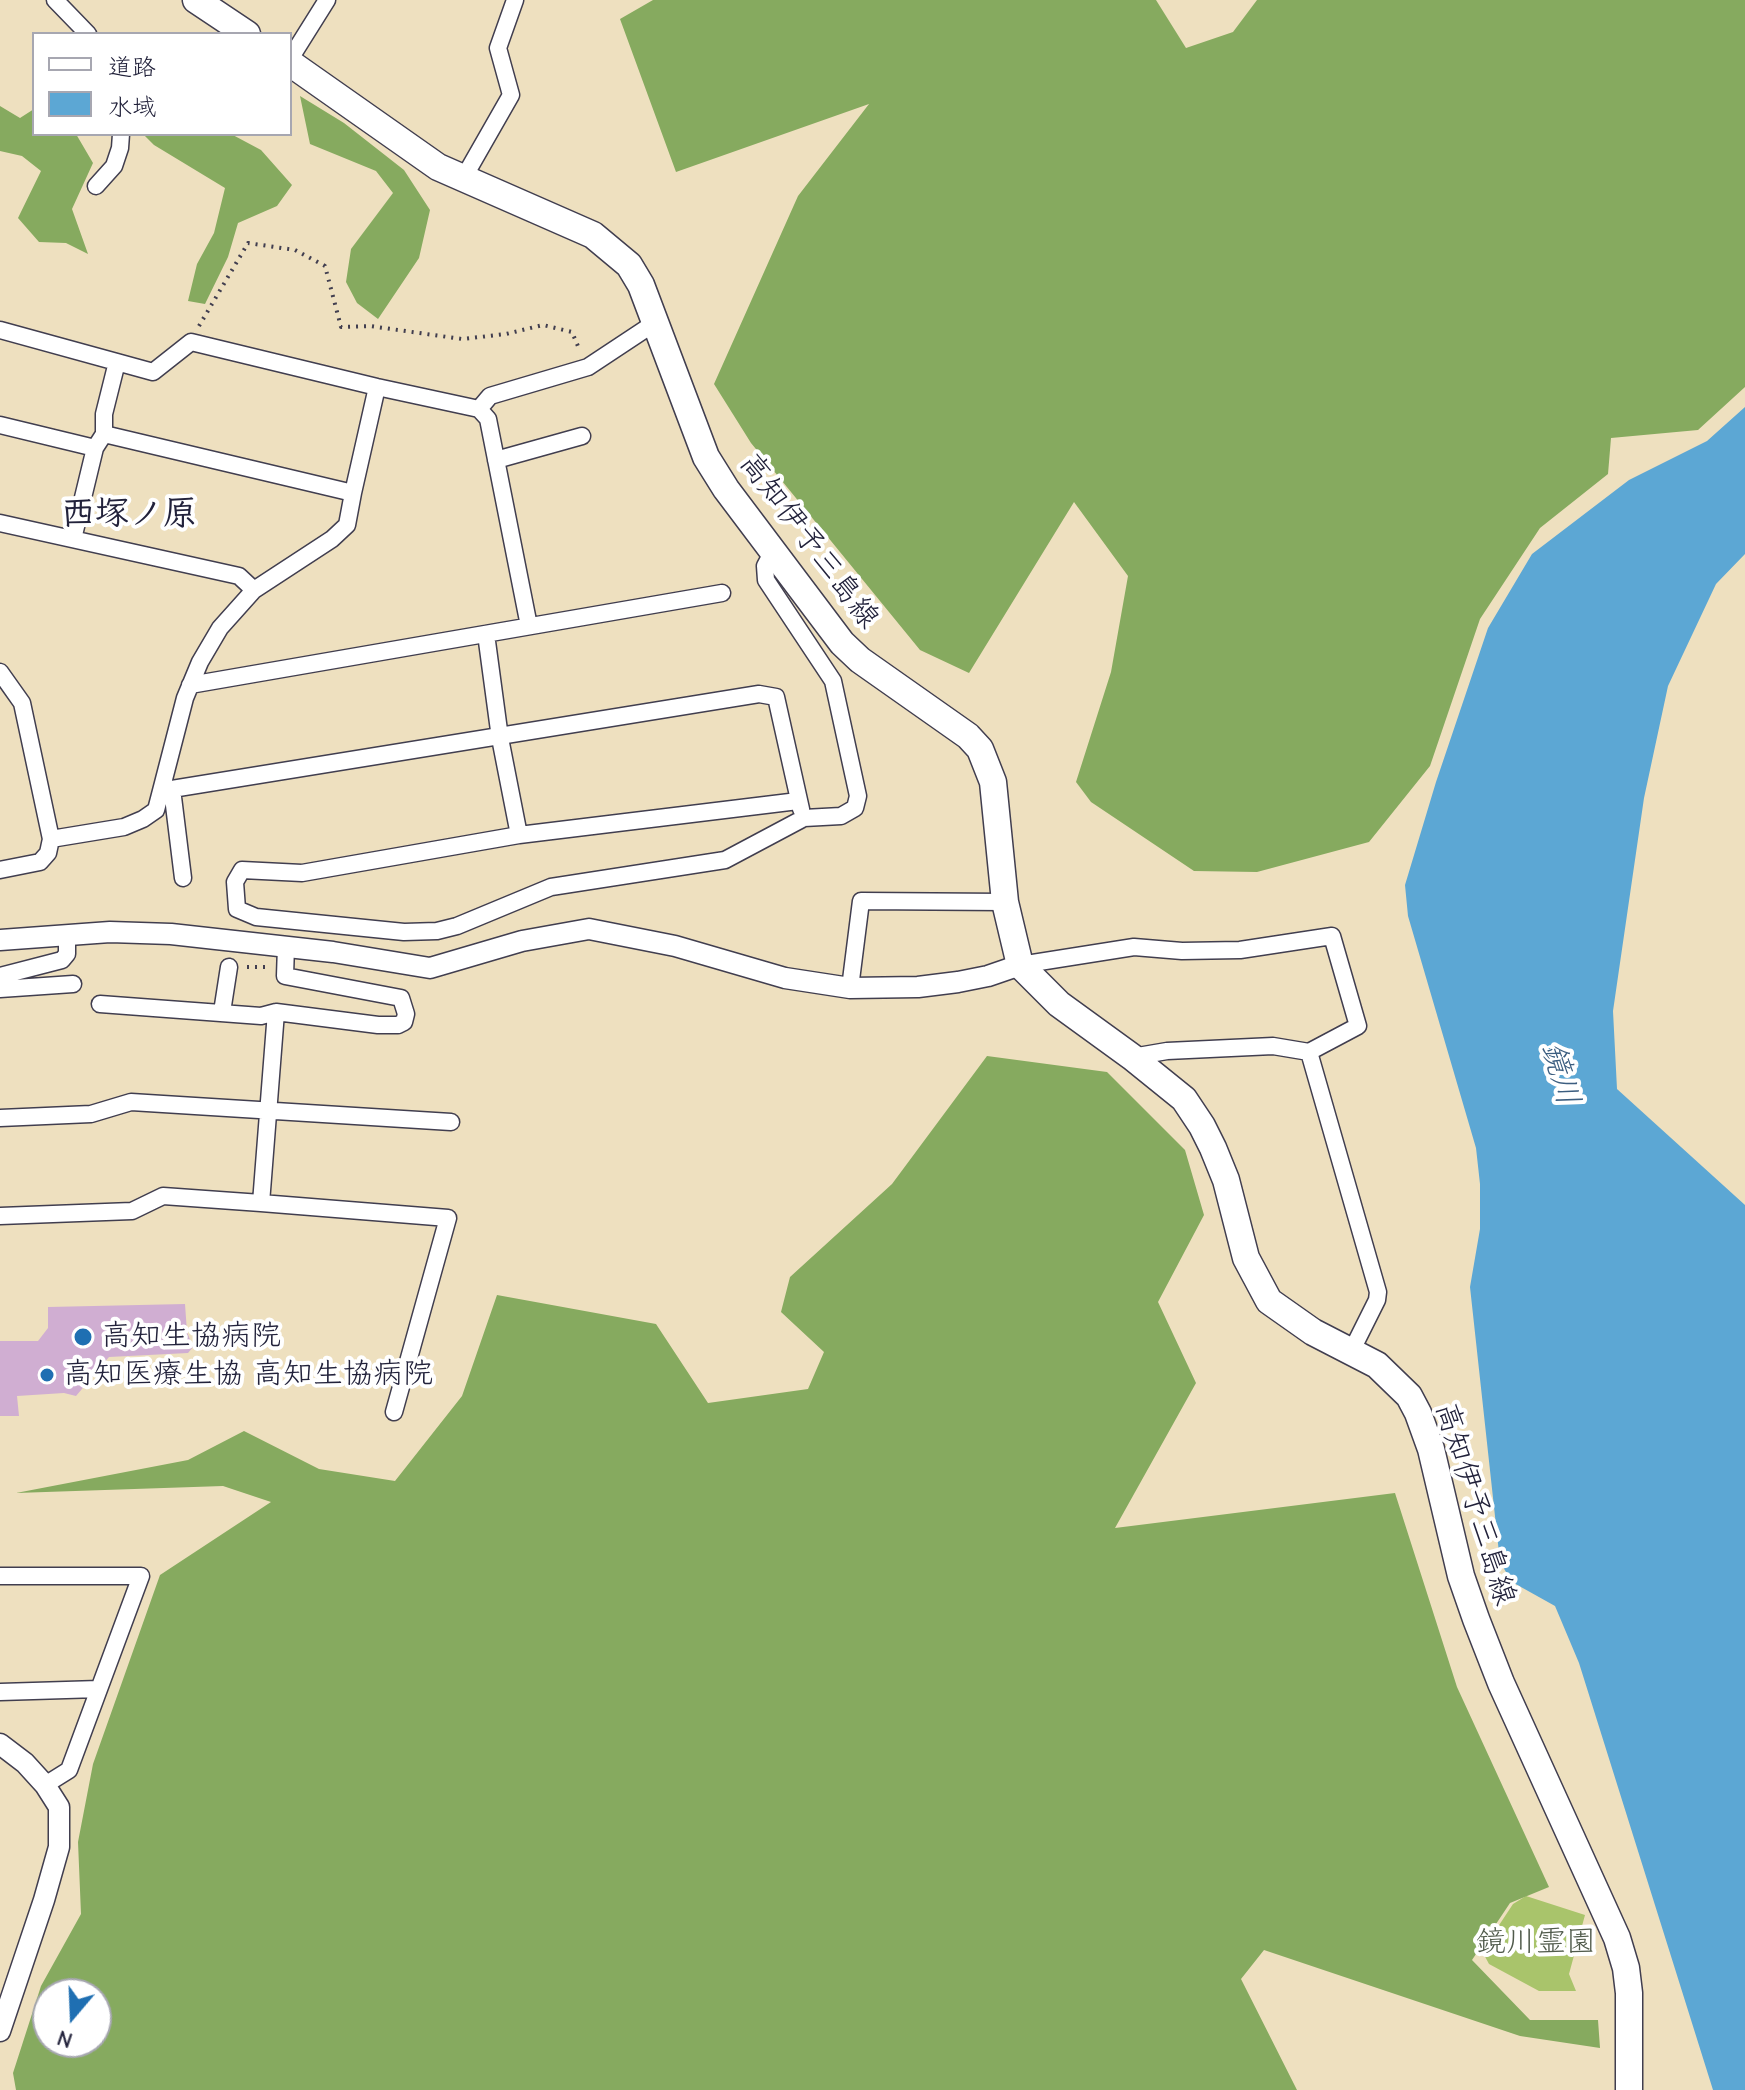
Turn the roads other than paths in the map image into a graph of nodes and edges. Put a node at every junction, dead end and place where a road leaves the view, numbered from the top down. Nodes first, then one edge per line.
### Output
1 (55, 0) edge
2 (196, 0) edge
3 (327, 0) edge
4 (515, 0) edge
5 (86, 32) edge
6 (244, 32) edge
7 (292, 58) edge
8 (292, 62) edge
9 (121, 136) edge
10 (463, 179) junction
11 (96, 186) dead end
12 (656, 322) junction
13 (0, 330) edge
14 (117, 362) junction
15 (377, 387) junction
16 (479, 409) junction
17 (0, 425) edge
18 (582, 436) dead end
19 (100, 441) junction
20 (496, 460) junction
21 (353, 493) junction
22 (0, 523) edge
23 (73, 539) junction
24 (773, 551) junction
25 (254, 590) junction
26 (722, 593) dead end
27 (529, 626) junction
28 (486, 634) junction
29 (0, 672) edge
30 (190, 685) junction
31 (500, 738) junction
32 (167, 788) junction
33 (798, 801) junction
34 (804, 818) junction
35 (519, 835) junction
36 (51, 839) junction
37 (0, 870) edge
38 (183, 878) dead end
39 (1005, 902) junction
40 (67, 935) junction
41 (0, 940) edge
42 (286, 946) junction
43 (1020, 965) junction
44 (229, 967) dead end
45 (0, 976) edge
46 (73, 984) dead end
47 (850, 988) junction
48 (0, 989) edge
49 (100, 1004) dead end
50 (222, 1012) junction
51 (276, 1012) junction
52 (1309, 1052) junction
53 (1132, 1057) junction
54 (267, 1111) junction
55 (0, 1118) edge
56 (451, 1122) dead end
57 (261, 1203) junction
58 (0, 1216) edge
59 (1352, 1350) junction
60 (394, 1412) dead end
61 (0, 1576) edge
62 (99, 1689) junction
63 (0, 1692) edge
64 (0, 1744) edge
65 (45, 1785) junction
66 (0, 2031) edge
67 (1629, 2090) edge

1 - 5 street
2 - 6 main road
3 - 7 street
4 - 10 street
8 - 10 main road, 高知伊予三島線
9 - 11 street
10 - 12 main road, 高知伊予三島線
12 - 16 street
12 - 24 main road, 高知伊予三島線
13 - 14 street
14 - 15 street
14 - 19 street
15 - 16 street
15 - 21 street
16 - 20 street
17 - 19 street
18 - 20 street
19 - 21 street
19 - 23 street
20 - 27 street
21 - 25 street
22 - 23 street
23 - 25 street
24 - 34 street
24 - 39 main road, 高知伊予三島線
25 - 30 street
26 - 27 street
27 - 28 street
28 - 30 street
28 - 31 street
29 - 36 street
30 - 32 street
31 - 32 street
31 - 33 street
31 - 35 street
32 - 36 street
32 - 38 street
33 - 34 street
33 - 35 street
34 - 35 street
36 - 37 street
39 - 43 main road, 高知伊予三島線
39 - 47 street
40 - 41 street
40 - 42 street
40 - 45 street
42 - 47 street
42 - 51 street
43 - 47 street
43 - 52 street
43 - 53 main road, 高知伊予三島線
44 - 50 street
46 - 48 street
49 - 50 street
50 - 51 street
51 - 54 street
52 - 53 street
52 - 59 street
53 - 59 main road, 高知伊予三島線
54 - 55 street
54 - 56 street
54 - 57 street
57 - 58 street
57 - 60 street
59 - 67 main road, 高知伊予三島線
61 - 62 street
62 - 63 street
62 - 65 street
64 - 65 street
65 - 66 street

